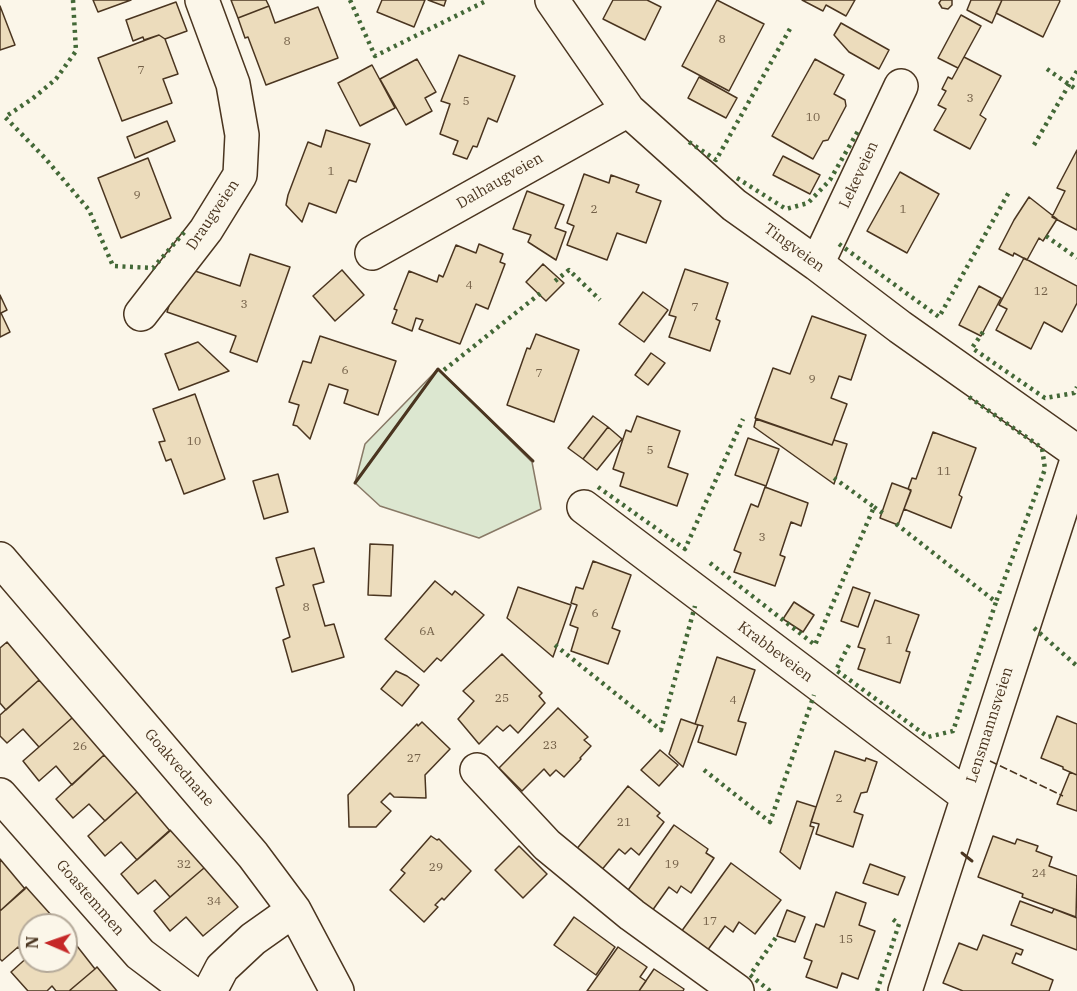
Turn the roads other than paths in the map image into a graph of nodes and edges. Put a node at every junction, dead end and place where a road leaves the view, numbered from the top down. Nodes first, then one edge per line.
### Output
1 (202, 0) edge
2 (552, 0) edge
3 (901, 86) dead end
4 (628, 110) junction
5 (372, 254) dead end
6 (817, 264) junction
7 (141, 314) dead end
8 (1077, 452) edge
9 (1077, 460) edge
10 (584, 507) dead end
11 (5, 576) edge
12 (477, 770) dead end
13 (0, 795) edge
14 (967, 796) junction
15 (294, 910) junction
16 (189, 991) edge
17 (210, 991) edge
18 (337, 991) edge
19 (737, 991) edge
20 (905, 991) edge

1 - 7 street, Draugveien
2 - 4 street, Tingveien
3 - 6 street, Lekeveien
4 - 5 street, Dalhaugveien
4 - 6 street, Tingveien
6 - 8 street, Tingveien
9 - 14 street, Lensmannsveien
10 - 14 street, Krabbeveien
11 - 15 street, Goakvednane
12 - 19 street
13 - 16 street, Goastemmen
14 - 20 street, Lensmannsveien
15 - 17 street
15 - 18 street, Goakvednane

